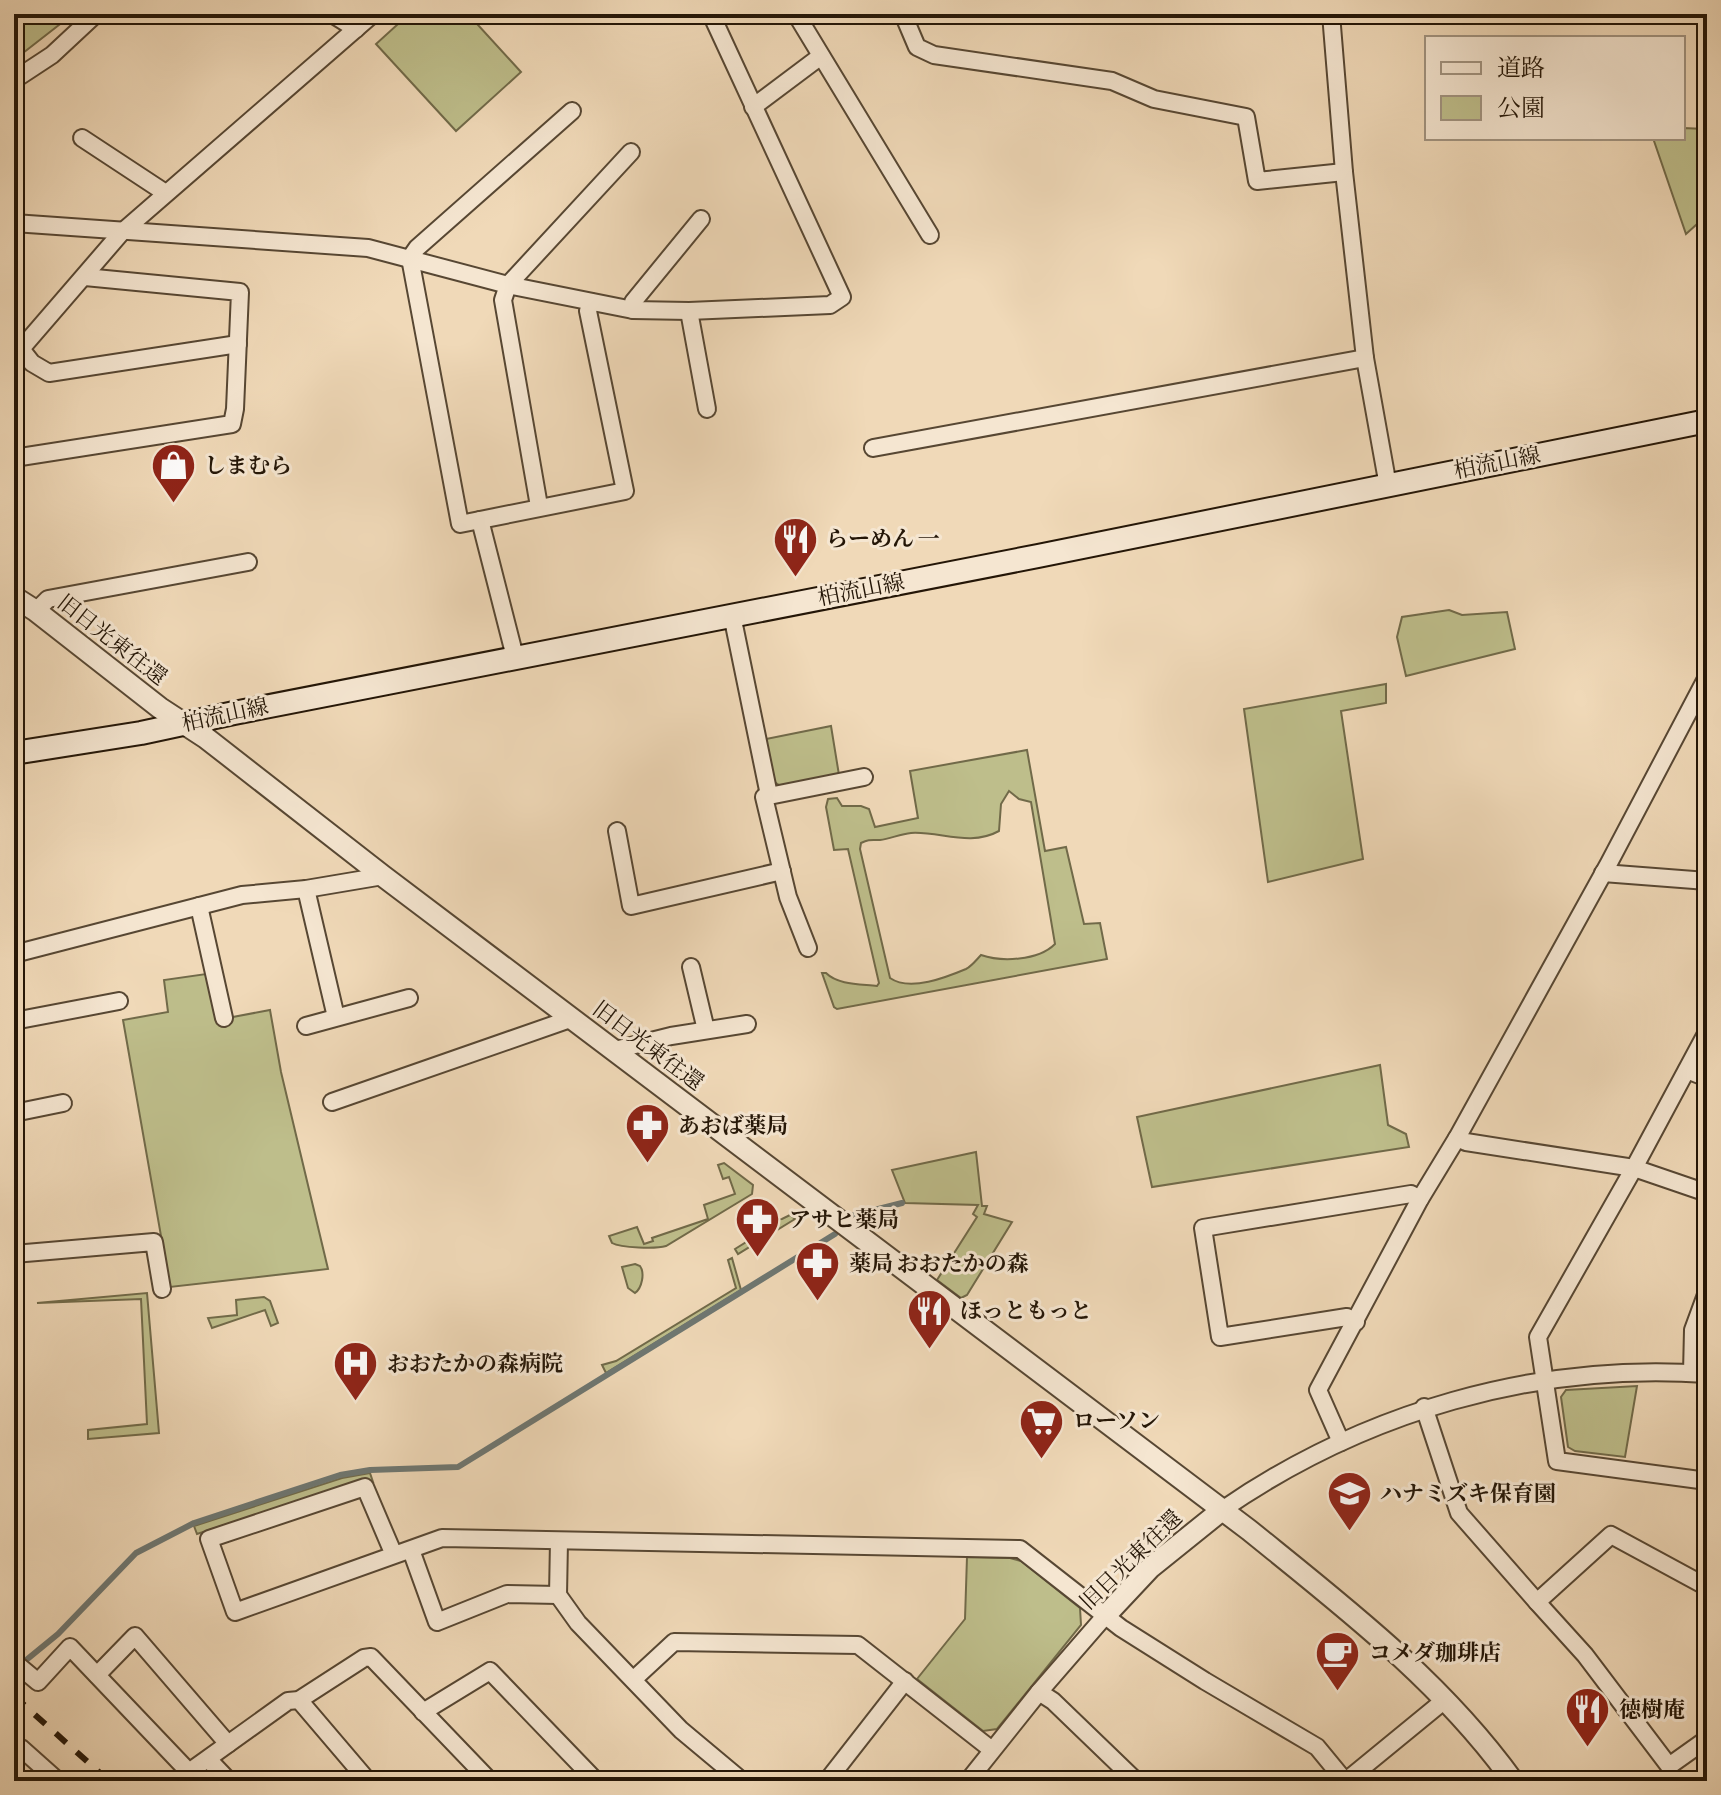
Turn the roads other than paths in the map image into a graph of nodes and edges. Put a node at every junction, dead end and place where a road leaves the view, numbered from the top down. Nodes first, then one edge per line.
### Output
1 (96, 14) edge
2 (332, 14) edge
3 (373, 14) edge
4 (711, 14) edge
5 (796, 14) edge
6 (903, 14) edge
7 (1331, 14) edge
8 (356, 29) junction
9 (821, 56) junction
10 (14, 80) edge
11 (753, 107) junction
12 (572, 111) dead end
13 (82, 138) dead end
14 (631, 152) dead end
15 (1344, 172) junction
16 (164, 192) junction
17 (701, 219) dead end
18 (14, 223) edge
19 (121, 233) junction
20 (930, 235) dead end
21 (410, 258) junction
22 (85, 277) junction
23 (508, 285) junction
24 (591, 302) junction
25 (633, 310) junction
26 (689, 311) junction
27 (238, 344) junction
28 (18, 353) edge
29 (1365, 358) junction
30 (707, 409) dead end
31 (1707, 421) edge
32 (873, 448) dead end
33 (14, 458) edge
34 (1388, 486) junction
35 (539, 506) junction
36 (480, 520) junction
37 (248, 562) dead end
38 (14, 597) edge
39 (36, 611) junction
40 (732, 615) junction
41 (515, 657) junction
42 (1706, 680) edge
43 (184, 724) junction
44 (14, 753) edge
45 (864, 777) dead end
46 (769, 795) junction
47 (617, 831) dead end
48 (782, 871) junction
49 (1603, 873) junction
50 (383, 876) junction
51 (1707, 881) edge
52 (306, 889) junction
53 (199, 906) junction
54 (808, 948) dead end
55 (14, 954) edge
56 (691, 967) dead end
57 (409, 998) dead end
58 (119, 1001) dead end
59 (336, 1017) junction
60 (224, 1018) dead end
61 (573, 1018) junction
62 (14, 1021) edge
63 (747, 1024) dead end
64 (306, 1026) dead end
65 (706, 1030) junction
66 (1707, 1032) edge
67 (615, 1050) junction
68 (1687, 1070) junction
69 (1707, 1078) edge
70 (332, 1102) dead end
71 (63, 1103) dead end
72 (14, 1113) edge
73 (1457, 1138) junction
74 (1634, 1168) junction
75 (1707, 1193) edge
76 (1420, 1199) junction
77 (14, 1254) edge
78 (162, 1289) dead end
79 (1707, 1292) edge
80 (1356, 1322) junction
81 (1700, 1374) edge
82 (1545, 1380) junction
83 (1424, 1407) junction
84 (1341, 1442) junction
85 (1707, 1481) edge
86 (1222, 1510) junction
87 (559, 1541) junction
88 (411, 1550) junction
89 (394, 1555) junction
90 (1707, 1587) edge
91 (558, 1595) junction
92 (1537, 1602) junction
93 (1105, 1616) junction
94 (14, 1662) edge
95 (97, 1675) junction
96 (634, 1679) junction
97 (905, 1681) junction
98 (1039, 1692) junction
99 (1446, 1699) junction
100 (299, 1700) junction
101 (423, 1712) junction
102 (1707, 1739) edge
103 (228, 1744) junction
104 (992, 1750) junction
105 (14, 1757) edge
106 (208, 1759) junction
107 (58, 1781) edge
108 (229, 1781) edge
109 (368, 1781) edge
110 (490, 1781) edge
111 (596, 1781) edge
112 (742, 1781) edge
113 (827, 1781) edge
114 (968, 1781) edge
115 (1136, 1781) edge
116 (1346, 1781) edge
117 (1513, 1781) edge

1 - 10 street
2 - 8 street
3 - 8 street
4 - 11 street
5 - 9 street
6 - 15 street
7 - 15 street
8 - 16 street
9 - 11 street
9 - 20 street
11 - 26 street
12 - 21 street
13 - 16 street
14 - 23 street
15 - 29 street
16 - 19 street
17 - 25 street
18 - 19 street
19 - 21 street
19 - 22 street
21 - 23 street
21 - 36 street
22 - 27 street
22 - 28 street
23 - 24 street
23 - 35 street
24 - 25 street
24 - 35 street
25 - 26 street
26 - 30 street
27 - 28 street
27 - 33 street
29 - 32 street
29 - 34 street
31 - 34 main road, 柏流山線
34 - 40 main road, 柏流山線
35 - 36 street
36 - 41 street
37 - 39 street
38 - 39 street, 旧日光東往還
39 - 43 street, 旧日光東往還
40 - 41 main road, 柏流山線
40 - 46 street
41 - 43 main road, 柏流山線
42 - 49 street
43 - 44 main road, 柏流山線
43 - 50 street, 旧日光東往還
45 - 46 street
46 - 48 street
47 - 48 street
48 - 54 street
49 - 51 street
49 - 73 street
50 - 52 street
50 - 61 street, 旧日光東往還
52 - 53 street
52 - 59 street
53 - 55 street
53 - 60 street
56 - 65 street
57 - 59 street
58 - 62 street
59 - 64 street
61 - 67 street, 旧日光東往還
61 - 70 street
63 - 65 street
65 - 67 street
66 - 68 street
67 - 86 street, 旧日光東往還
68 - 69 street
68 - 74 street
71 - 72 street
73 - 74 street
73 - 76 street
74 - 75 street
74 - 82 street
76 - 80 street
76 - 80 street
77 - 78 street
79 - 81 street
80 - 84 street
81 - 82 street
82 - 83 street
82 - 85 street
83 - 84 street
83 - 92 street
84 - 86 street
86 - 93 street, 旧日光東往還
86 - 99 street
87 - 88 street
87 - 91 street
87 - 93 street
88 - 89 street
88 - 91 street
89 - 89 street
90 - 92 street
91 - 96 street
92 - 102 street
93 - 98 street, 旧日光東往還
93 - 116 street
94 - 95 street
95 - 103 street
95 - 106 street
96 - 97 street
96 - 112 street
97 - 104 street
97 - 113 street
98 - 104 street, 旧日光東往還
98 - 115 street
99 - 116 street
99 - 117 street
100 - 101 street
100 - 103 street
100 - 109 street
101 - 110 street
101 - 111 street
103 - 106 street
104 - 114 street, 旧日光東往還
105 - 107 street
106 - 108 street

